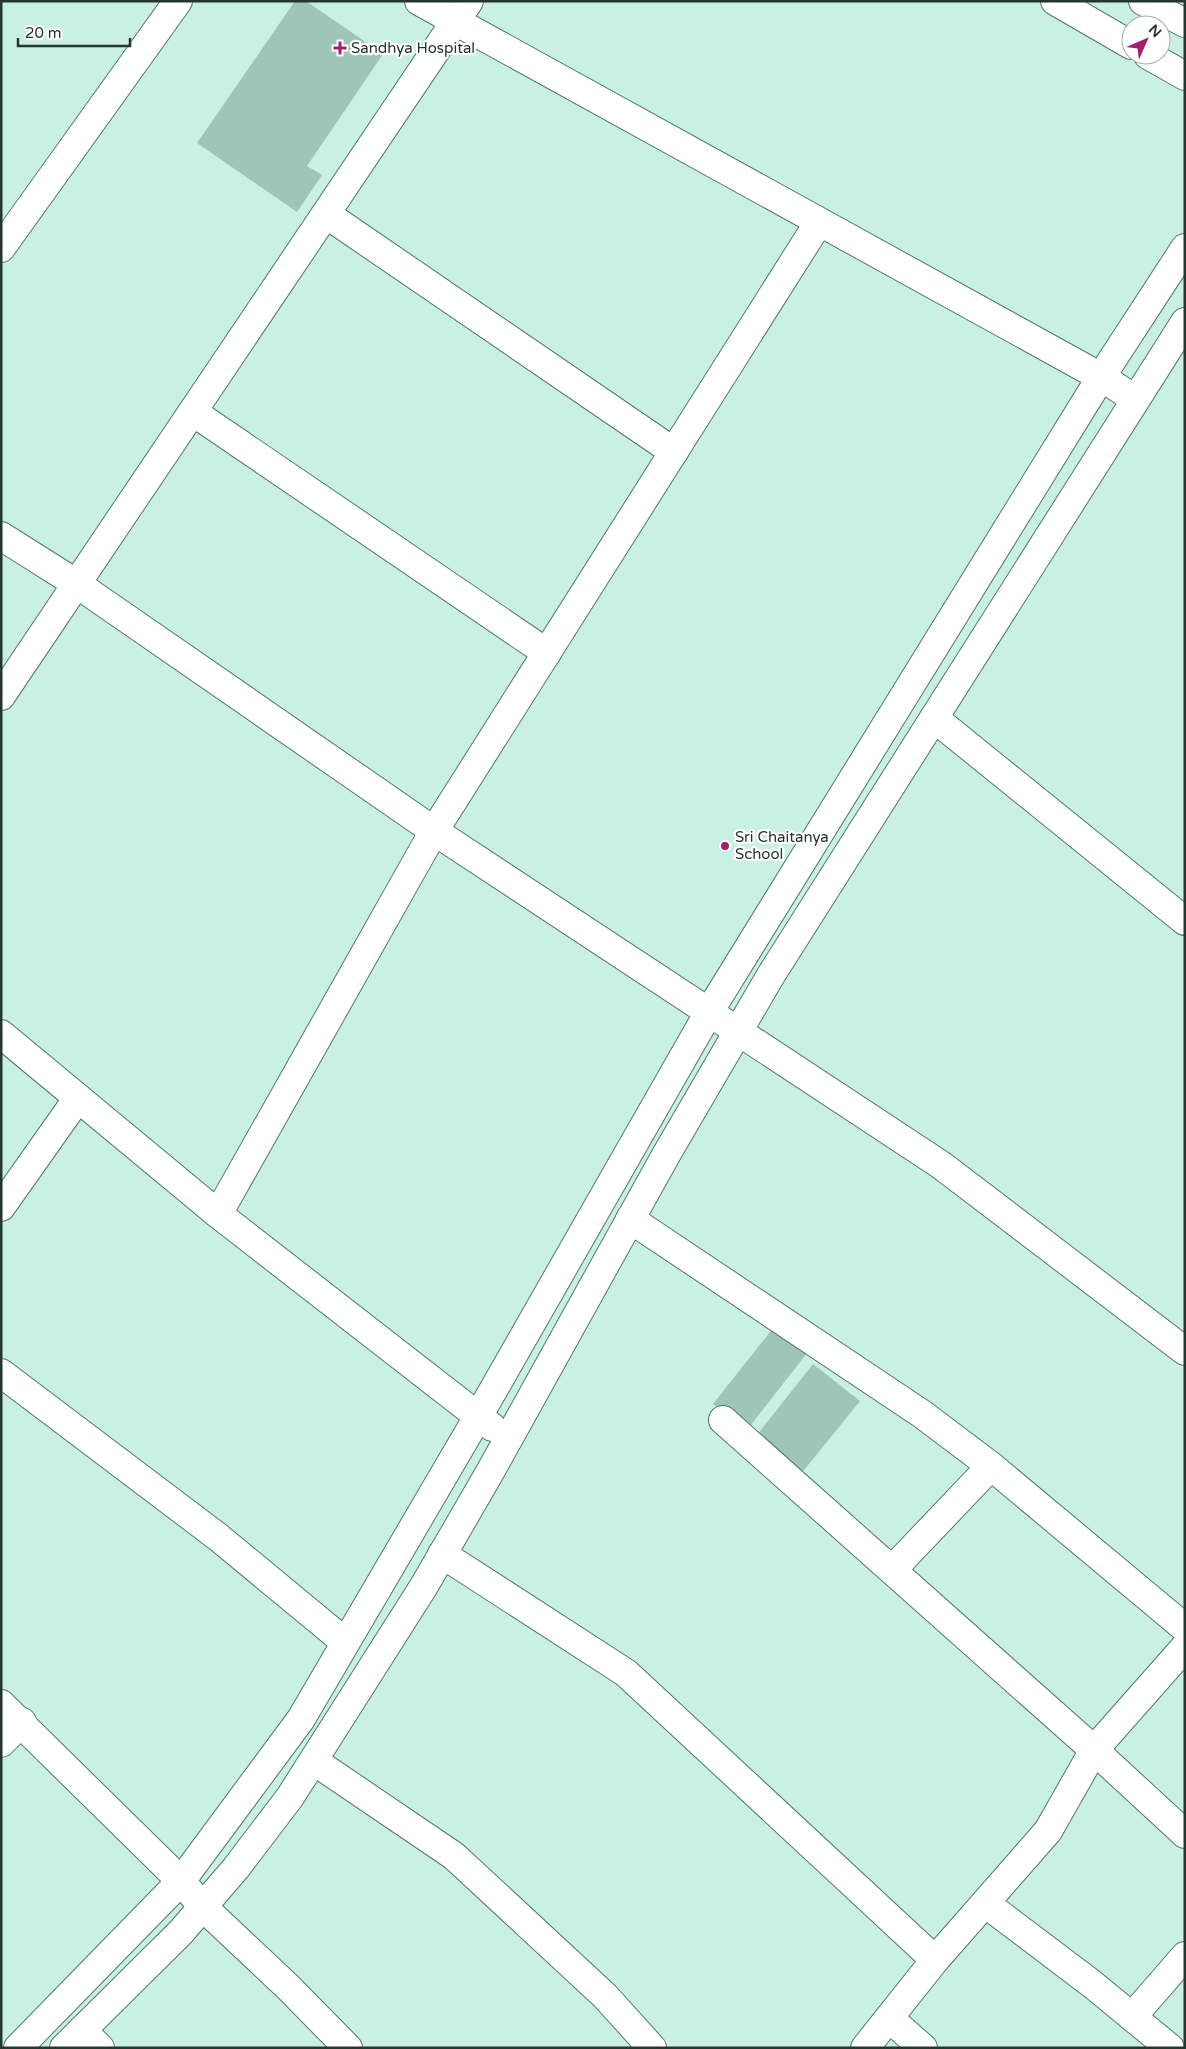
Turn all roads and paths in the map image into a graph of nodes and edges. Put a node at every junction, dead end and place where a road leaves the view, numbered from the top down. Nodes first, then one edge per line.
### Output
1 (178, 1) edge
2 (419, 1) edge
3 (1055, 1) edge
4 (1143, 1) edge
5 (462, 11) edge
6 (1185, 23) edge
7 (1121, 39) edge
8 (1166, 65) edge
9 (1185, 76) edge
10 (326, 214) junction
11 (819, 222) junction
12 (1, 248) edge
13 (1185, 248) edge
14 (1185, 322) edge
15 (1101, 377) junction
16 (1135, 399) junction
17 (192, 412) junction
18 (674, 452) junction
19 (1, 536) edge
20 (77, 584) junction
21 (547, 653) junction
22 (1, 696) edge
23 (934, 718) junction
24 (434, 831) junction
25 (1185, 921) edge
26 (709, 1012) junction
27 (738, 1031) junction
28 (1, 1034) edge
29 (78, 1098) junction
30 (1, 1207) edge
31 (218, 1214) junction
32 (630, 1219) junction
33 (1185, 1351) edge
34 (1, 1373) edge
35 (479, 1415) junction
36 (723, 1420) dead end
37 (507, 1440) junction
38 (991, 1466) junction
39 (442, 1554) junction
40 (892, 1570) junction
41 (1185, 1628) edge
42 (345, 1642) junction
43 (1185, 1647) edge
44 (1, 1704) edge
45 (22, 1722) junction
46 (1, 1743) edge
47 (1094, 1750) junction
48 (314, 1761) junction
49 (1185, 1834) edge
50 (182, 1881) junction
51 (984, 1903) junction
52 (203, 1907) junction
53 (1185, 1956) edge
54 (935, 1960) junction
55 (1132, 2017) junction
56 (889, 2018) junction
57 (82, 2042) edge
58 (18, 2048) edge
59 (348, 2048) edge
60 (652, 2048) edge
61 (865, 2048) edge
62 (923, 2048) edge
63 (1170, 2048) edge

1 - 12 street
2 - 5 street
3 - 7 street
4 - 6 street
5 - 10 street
5 - 11 street
8 - 9 street
10 - 17 street
10 - 18 street
11 - 15 street
11 - 18 street
13 - 15 street
14 - 16 street
15 - 16 street
15 - 26 street
16 - 23 street
17 - 20 street
17 - 21 street
18 - 21 street
19 - 20 street
20 - 22 street
20 - 24 street
21 - 24 street
23 - 25 street
23 - 27 street
24 - 26 street
24 - 31 street
26 - 27 street
26 - 35 street
27 - 32 street
27 - 33 street
28 - 29 street
29 - 30 street
29 - 31 street
31 - 35 street
32 - 37 street
32 - 38 street
34 - 42 street
35 - 37 street
35 - 42 street
36 - 40 street
37 - 39 street
38 - 40 street
38 - 41 street
39 - 48 street
39 - 54 street
40 - 47 street
42 - 50 street
43 - 47 street
44 - 45 street
45 - 46 street
45 - 50 street
47 - 49 street
47 - 51 street
48 - 52 street
48 - 60 street
50 - 52 street
50 - 58 street
51 - 54 street
51 - 55 street
52 - 57 street
52 - 59 street
53 - 55 street
54 - 56 street
55 - 63 street
56 - 61 street
56 - 62 street

